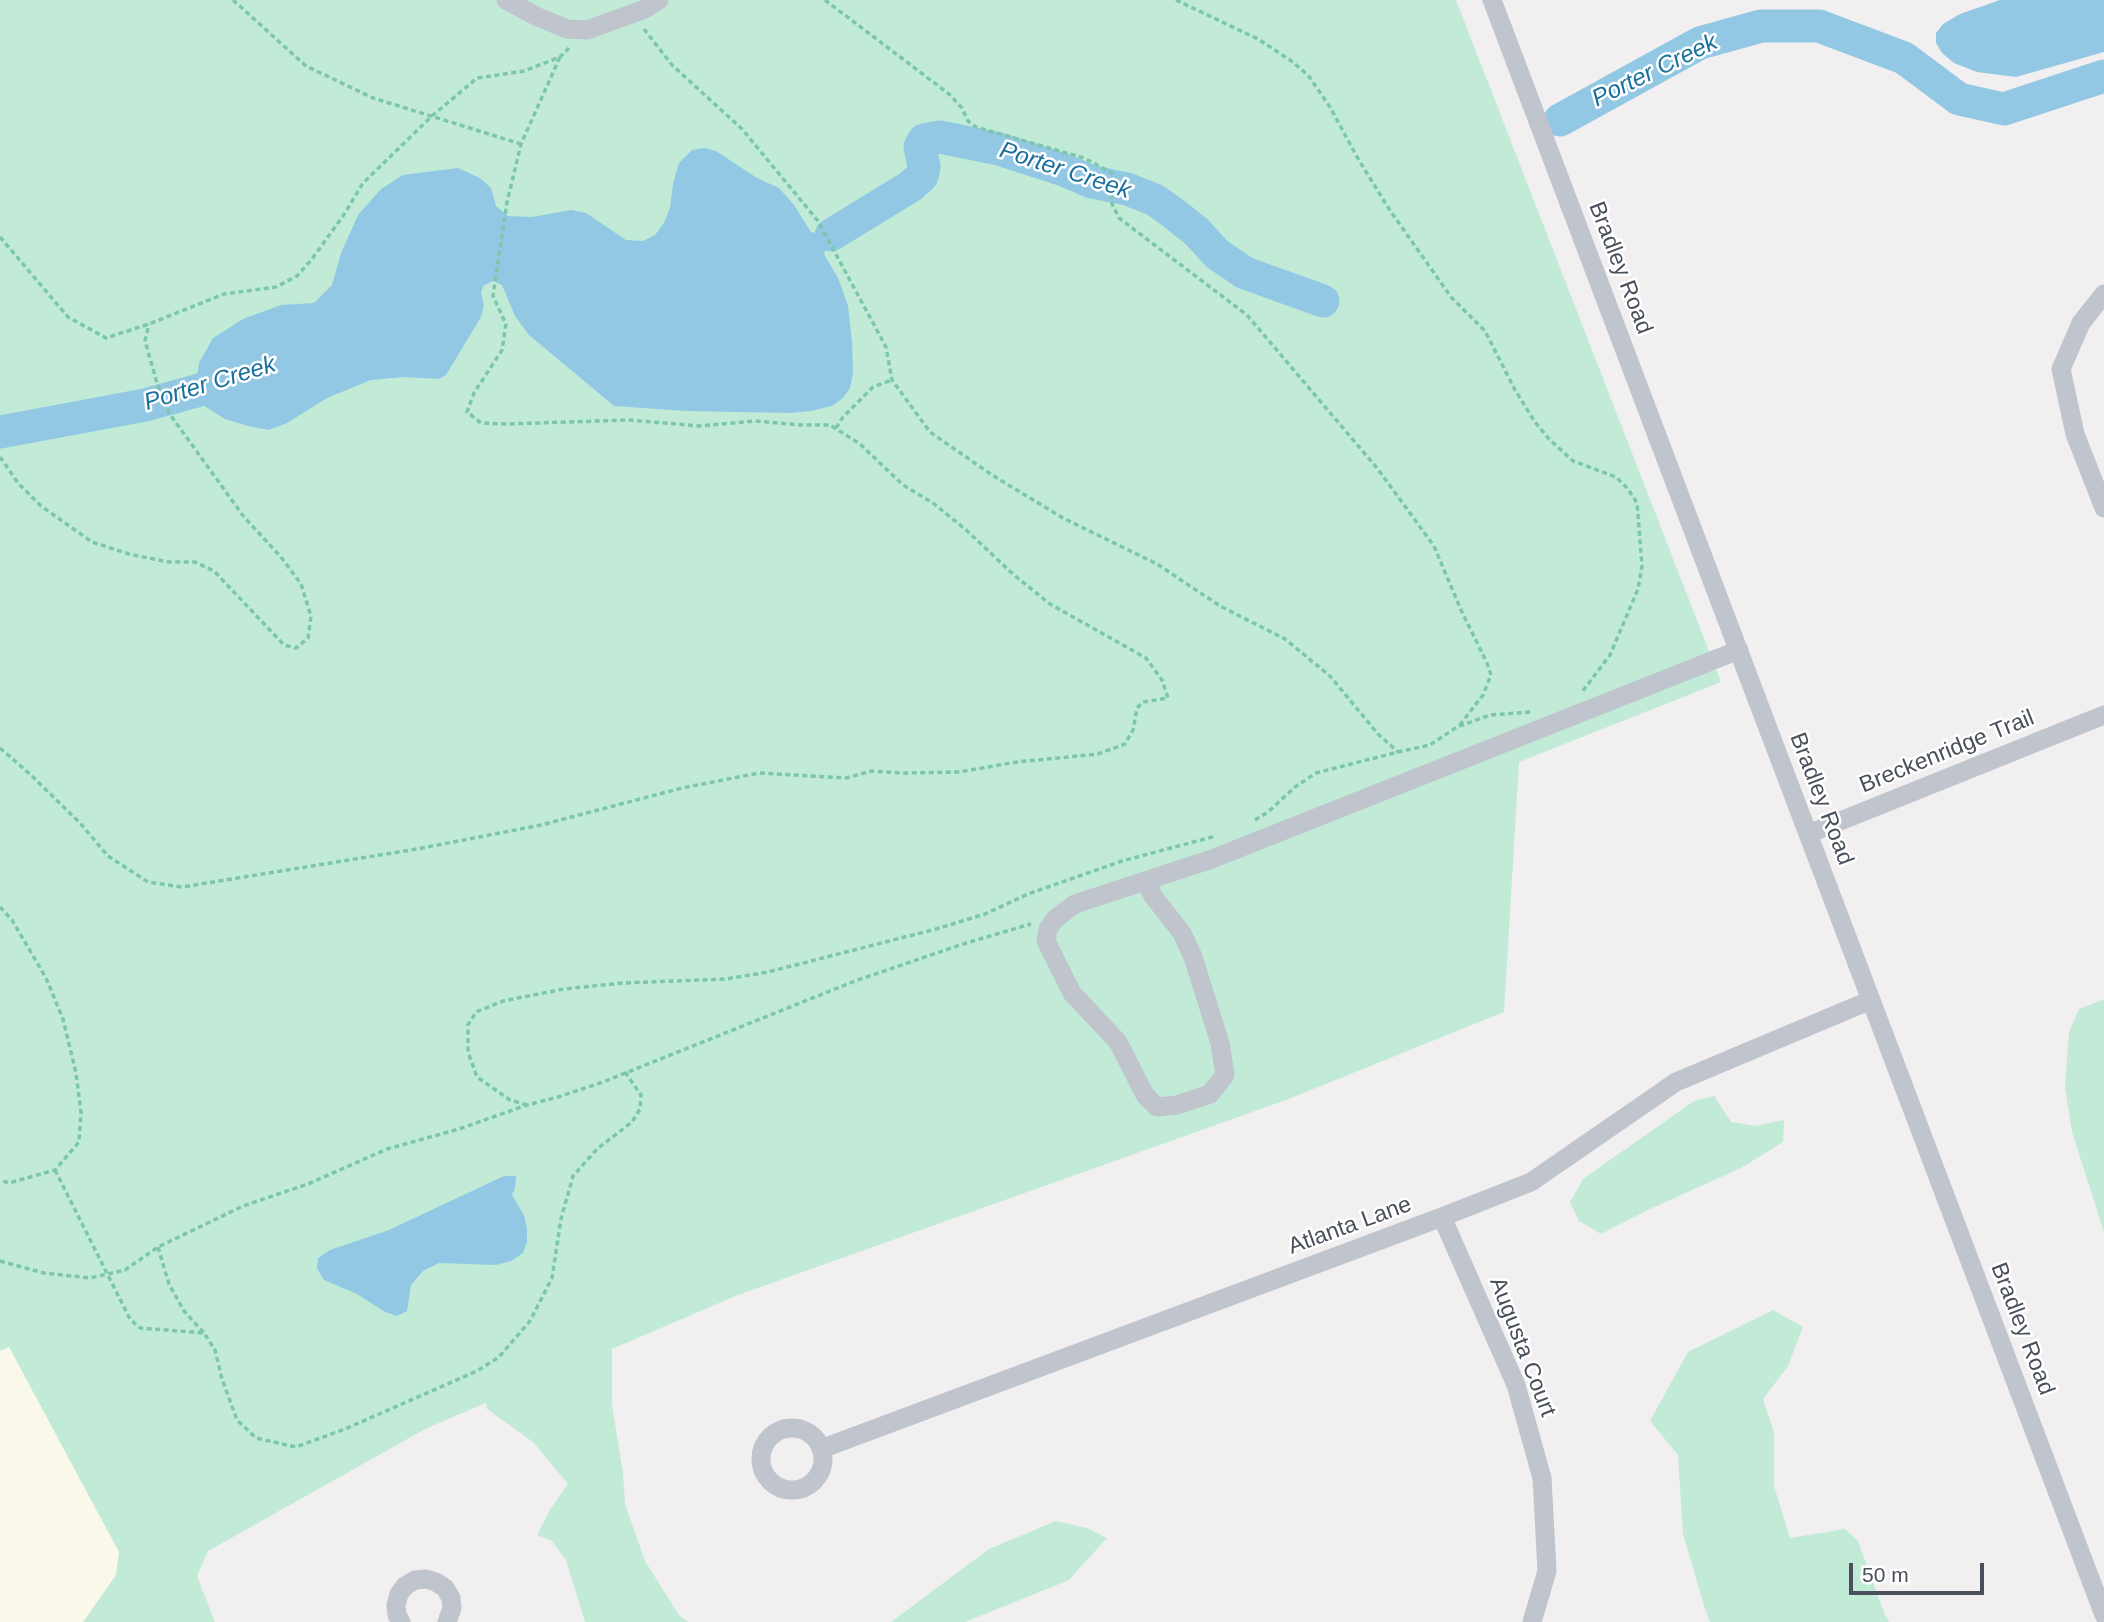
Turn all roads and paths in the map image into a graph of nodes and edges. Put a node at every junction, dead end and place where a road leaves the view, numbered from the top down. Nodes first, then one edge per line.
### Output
1 (233, 0) edge
2 (506, 0) edge
3 (659, 0) edge
4 (825, 0) edge
5 (1176, 0) edge
6 (1492, 0) edge
7 (633, 14) junction
8 (432, 116) junction
9 (521, 144) junction
10 (0, 237) edge
11 (2104, 294) edge
12 (149, 324) junction
13 (892, 380) junction
14 (836, 428) junction
15 (0, 457) edge
16 (2104, 509) edge
17 (1739, 650) junction
18 (1577, 695) dead end
19 (1540, 711) dead end
20 (2104, 715) edge
21 (1457, 727) junction
22 (0, 748) edge
23 (1398, 751) junction
24 (1255, 821) dead end
25 (1808, 834) junction
26 (1217, 835) dead end
27 (1146, 881) junction
28 (0, 907) edge
29 (1056, 918) junction
30 (1871, 1000) junction
31 (625, 1072) junction
32 (527, 1105) junction
33 (55, 1170) junction
34 (0, 1180) edge
35 (1442, 1217) junction
36 (158, 1247) junction
37 (0, 1261) edge
38 (107, 1274) junction
39 (204, 1333) junction
40 (821, 1449) dead end
41 (2104, 1615) edge
42 (401, 1622) edge
43 (447, 1622) edge
44 (1532, 1622) edge

1 - 8 path
2 - 7 street
3 - 7 street
4 - 21 path
5 - 18 path
6 - 17 street, Bradley Road
7 - 13 path
8 - 9 path
8 - 9 path
8 - 12 path
9 - 14 path
10 - 12 path
11 - 16 street
12 - 15 path
13 - 14 path
13 - 23 path
14 - 22 path
17 - 25 street, Bradley Road
17 - 27 street
19 - 21 path
20 - 25 street, Breckenridge Trail
21 - 23 path
23 - 24 path
25 - 30 street, Bradley Road
26 - 32 path
27 - 29 street
27 - 29 street
28 - 33 path
29 - 31 path
30 - 35 street, Atlanta Lane
30 - 41 street, Bradley Road
31 - 32 path
31 - 39 path
32 - 36 path
33 - 34 path
33 - 38 path
35 - 40 street, Atlanta Lane
35 - 44 street, Augusta Court
36 - 38 path
36 - 39 path
37 - 38 path
38 - 39 path
42 - 43 street

